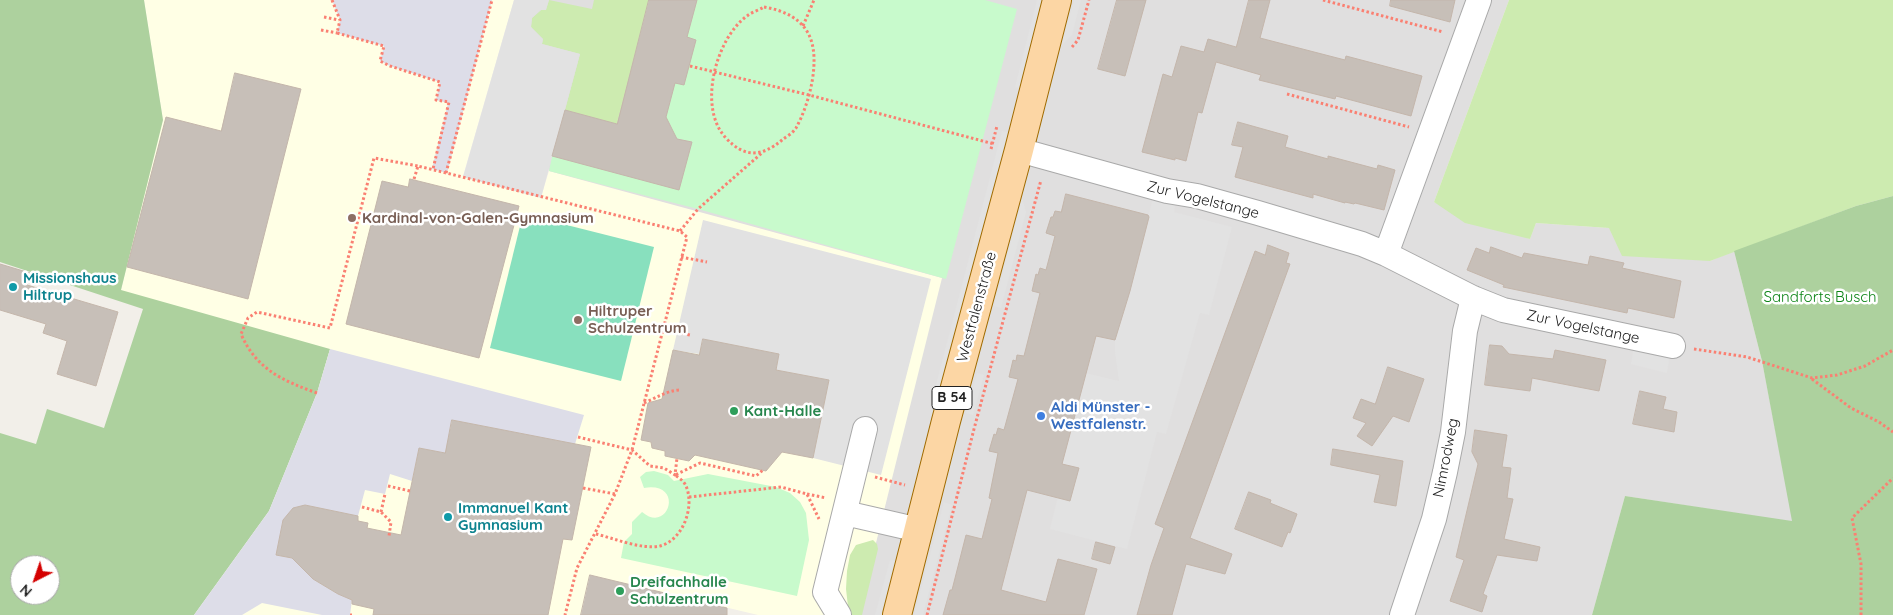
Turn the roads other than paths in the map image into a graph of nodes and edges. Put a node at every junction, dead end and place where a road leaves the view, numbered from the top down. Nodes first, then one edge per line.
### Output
1 (1058, 0) edge
2 (1479, 0) edge
3 (1031, 154) junction
4 (1386, 254) junction
5 (1473, 298) junction
6 (1673, 346) road end
7 (865, 429) dead end
8 (845, 513) junction
9 (919, 530) junction
10 (839, 615) edge
11 (897, 615) edge
12 (1402, 615) edge

1 - 3 main road, Westfalenstraße / B 54
2 - 4 street
3 - 4 street, Zur Vogelstange
3 - 9 main road, Westfalenstraße / B 54
4 - 5 street, Zur Vogelstange
5 - 6 street, Zur Vogelstange
5 - 12 street, Nimrodweg
7 - 8 street
8 - 9 street
8 - 10 street
9 - 11 main road, Westfalenstraße / B 54

